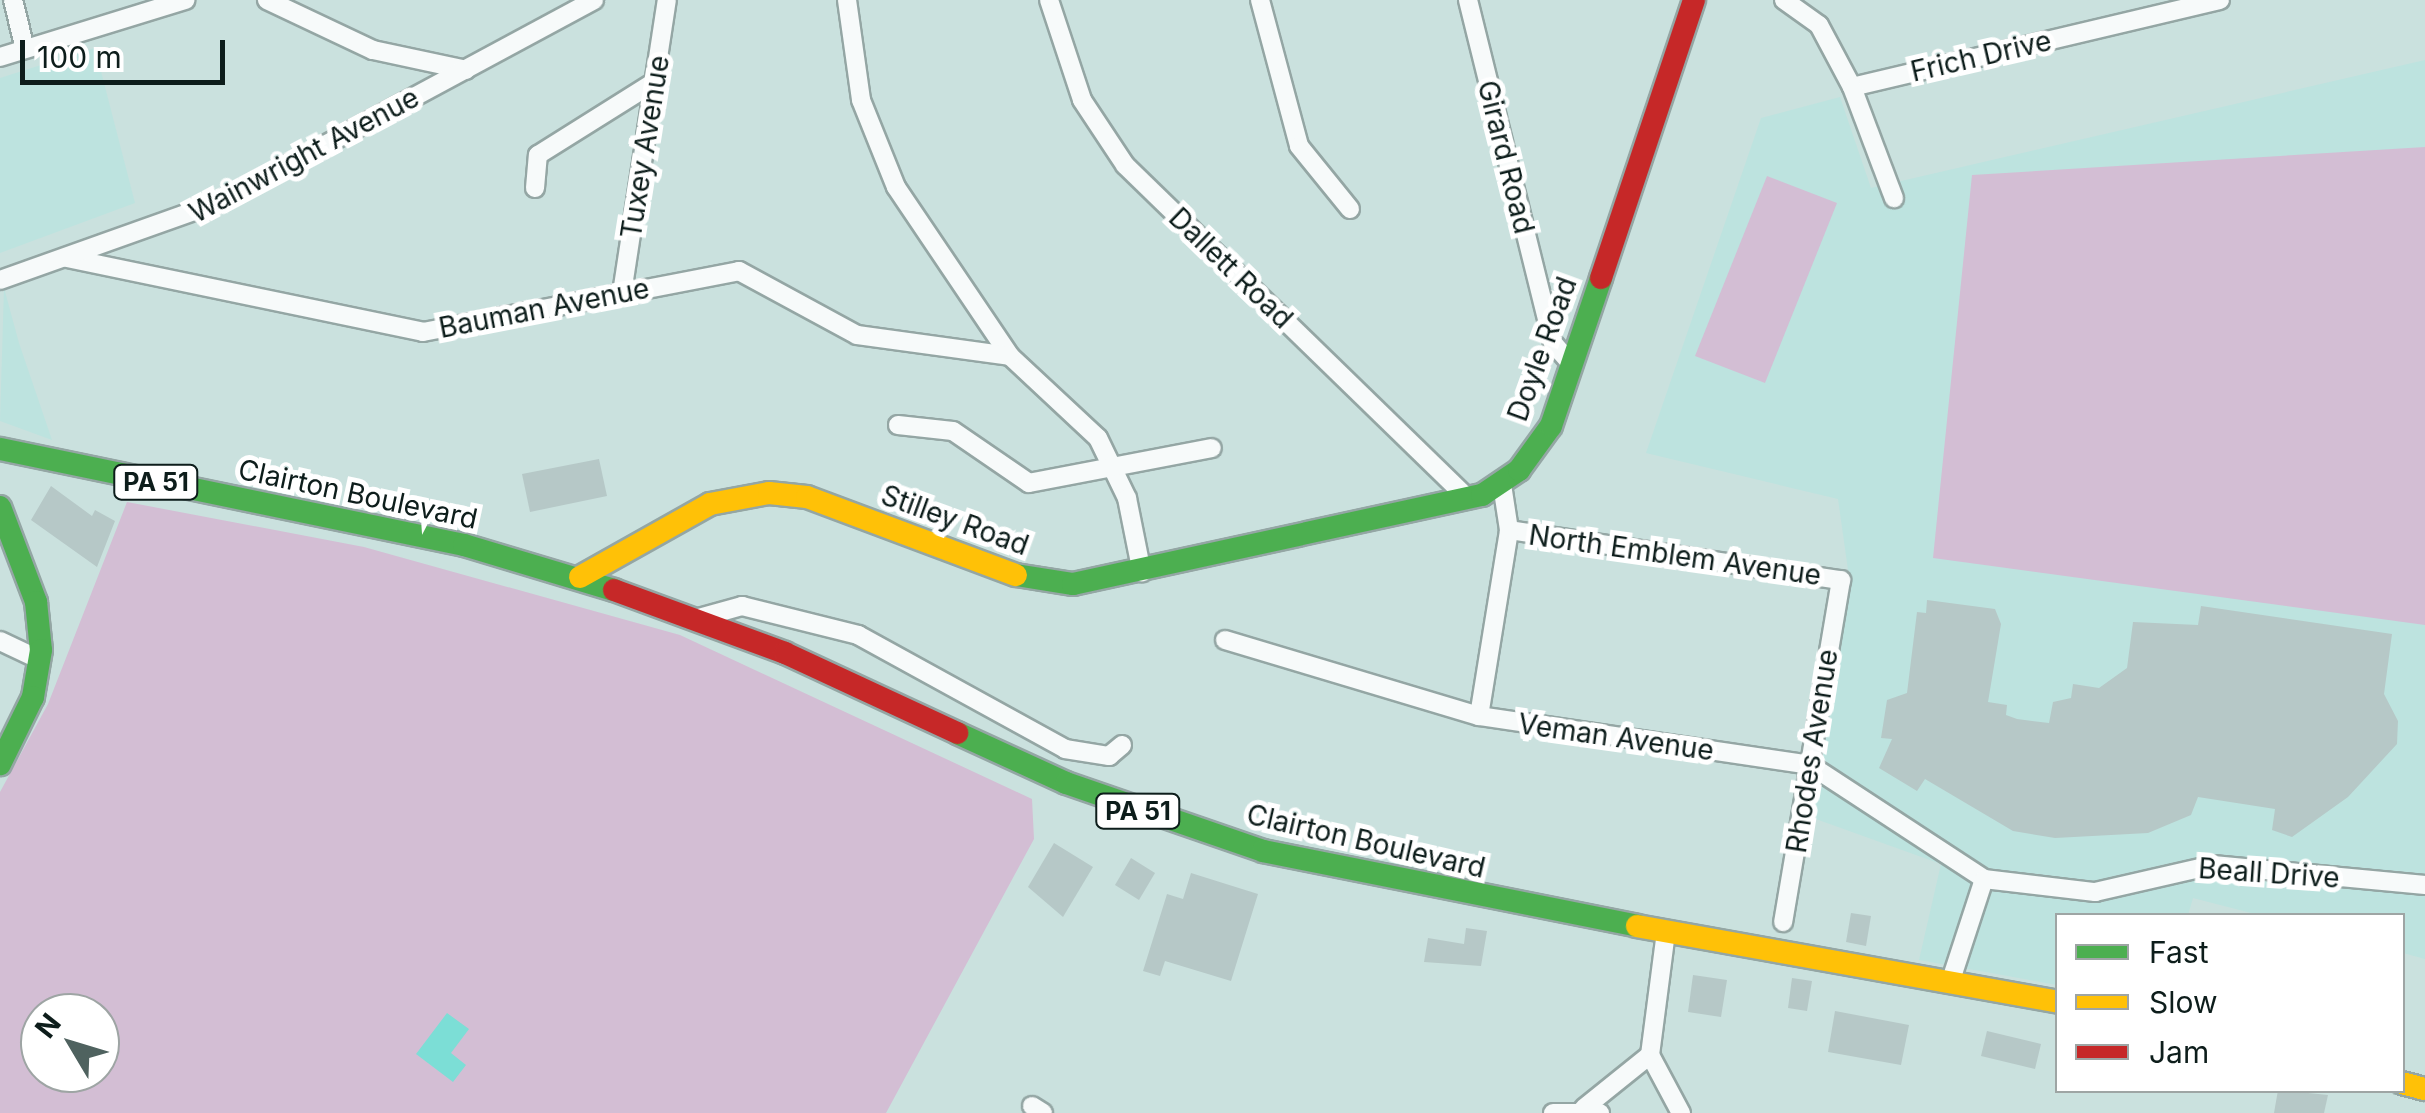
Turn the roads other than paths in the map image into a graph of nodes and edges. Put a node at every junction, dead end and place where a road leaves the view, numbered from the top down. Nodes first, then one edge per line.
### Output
1 (12, 0) edge
2 (186, 0) edge
3 (267, 0) edge
4 (666, 0) edge
5 (847, 0) edge
6 (1050, 0) edge
7 (1260, 0) edge
8 (1468, 0) edge
9 (1694, 0) edge
10 (1784, 0) edge
11 (2220, 0) edge
12 (587, 2) edge
13 (25, 50) junction
14 (0, 58) edge
15 (466, 70) junction
16 (656, 82) junction
17 (1852, 87) junction
18 (535, 188) dead end
19 (1894, 198) dead end
20 (1350, 209) dead end
21 (67, 258) junction
22 (0, 280) edge
23 (622, 293) junction
24 (1010, 356) junction
25 (1572, 366) junction
26 (898, 425) dead end
27 (1212, 448) dead end
28 (0, 449) edge
29 (1117, 471) junction
30 (1502, 484) junction
31 (1468, 500) junction
32 (0, 508) edge
33 (1508, 530) junction
34 (1142, 573) junction
35 (580, 578) junction
36 (1841, 580) joint
37 (698, 618) junction
38 (1225, 640) dead end
39 (0, 641) edge
40 (40, 660) junction
41 (1480, 716) junction
42 (1122, 745) dead end
43 (0, 764) edge
44 (1810, 765) junction
45 (1984, 879) junction
46 (2425, 885) edge
47 (1783, 922) dead end
48 (1666, 932) junction
49 (1951, 980) junction
50 (2055, 1001) edge
51 (1650, 1055) junction
52 (1592, 1110) edge
53 (1553, 1113) edge
54 (1682, 1113) edge

1 - 13 street
2 - 13 street
3 - 15 street
4 - 16 street, Tuxey Avenue
5 - 24 street
6 - 31 street, Dallett Road
7 - 20 street
8 - 25 street, Girard Road
9 - 25 main road, Doyle Road
10 - 17 street
11 - 17 street, Frich Drive
12 - 15 street, Wainwright Avenue
13 - 14 street
15 - 21 street, Wainwright Avenue
16 - 18 street
16 - 23 street, Tuxey Avenue
17 - 19 street
21 - 22 street, Wainwright Avenue
21 - 23 street, Bauman Avenue
23 - 24 street, Bauman Avenue
24 - 29 street
25 - 30 main road, Doyle Road
26 - 29 street
27 - 29 street
28 - 35 main road, Clairton Boulevard / PA 51
29 - 34 street
30 - 31 main road, Stilley Road
30 - 33 street
31 - 34 main road, Stilley Road
32 - 40 main road
33 - 36 street, North Emblem Avenue
33 - 41 street
34 - 35 main road, Stilley Road
35 - 37 main road, Clairton Boulevard / PA 51
36 - 44 street, Rhodes Avenue
37 - 42 street
37 - 48 main road, Clairton Boulevard / PA 51
38 - 41 street, Veman Avenue
39 - 40 street
40 - 43 main road
41 - 44 street, Veman Avenue
44 - 45 street, Veman Avenue
44 - 47 street, Rhodes Avenue
45 - 46 street, Beall Drive
45 - 49 street
48 - 49 main road, Clairton Boulevard / PA 51
48 - 51 street
49 - 50 main road, Clairton Boulevard / PA 51
51 - 52 street
51 - 54 street
52 - 53 street

